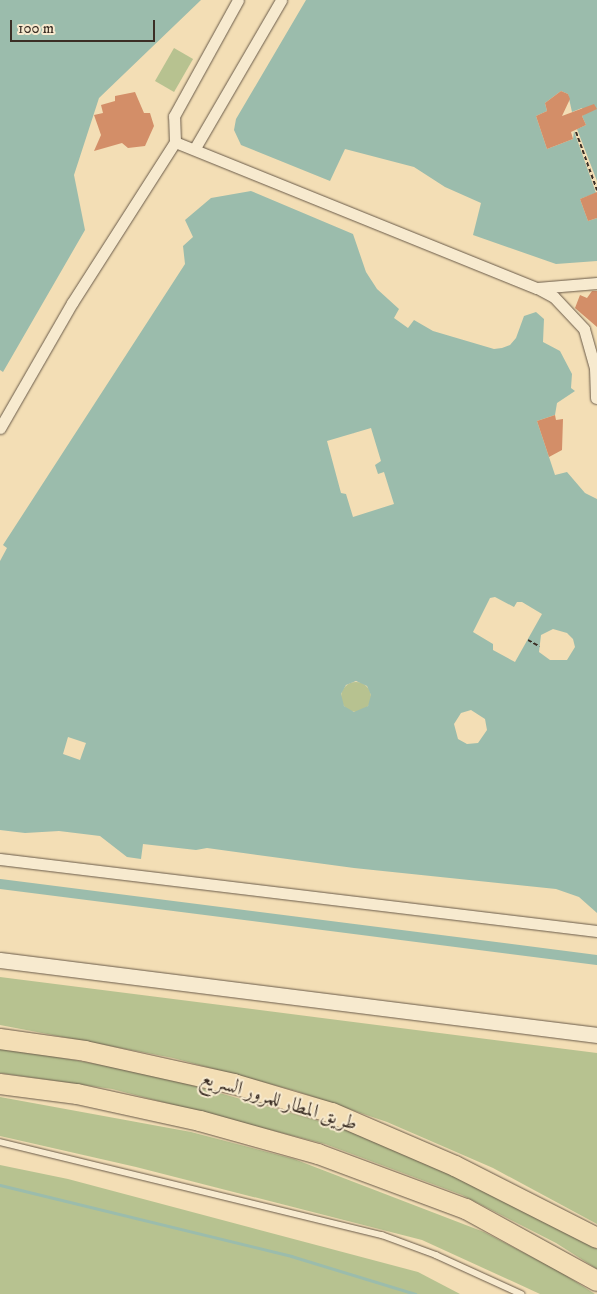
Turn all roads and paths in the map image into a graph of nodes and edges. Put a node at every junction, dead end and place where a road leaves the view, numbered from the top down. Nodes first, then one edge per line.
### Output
1 (238, 0) edge
2 (281, 0) edge
3 (576, 132) dead end
4 (175, 142) junction
5 (195, 148) junction
6 (597, 190) edge
7 (597, 283) edge
8 (537, 288) junction
9 (596, 398) edge
10 (0, 428) edge
11 (528, 640) dead end
12 (539, 646) dead end
13 (0, 860) edge
14 (597, 931) edge
15 (0, 960) edge
16 (597, 1035) edge
17 (0, 1039) edge
18 (0, 1084) edge
19 (0, 1142) edge
20 (597, 1238) edge
21 (597, 1281) edge
22 (521, 1294) edge

1 - 4 street
2 - 5 street
3 - 6 path
4 - 5 street
4 - 10 street
5 - 8 street
7 - 8 street
8 - 9 street
11 - 12 path
13 - 14 street
15 - 16 street
17 - 20 highway, طريق المطار للمرور السريع
18 - 21 highway, طريق المطار للمرور السريع
19 - 22 lane

